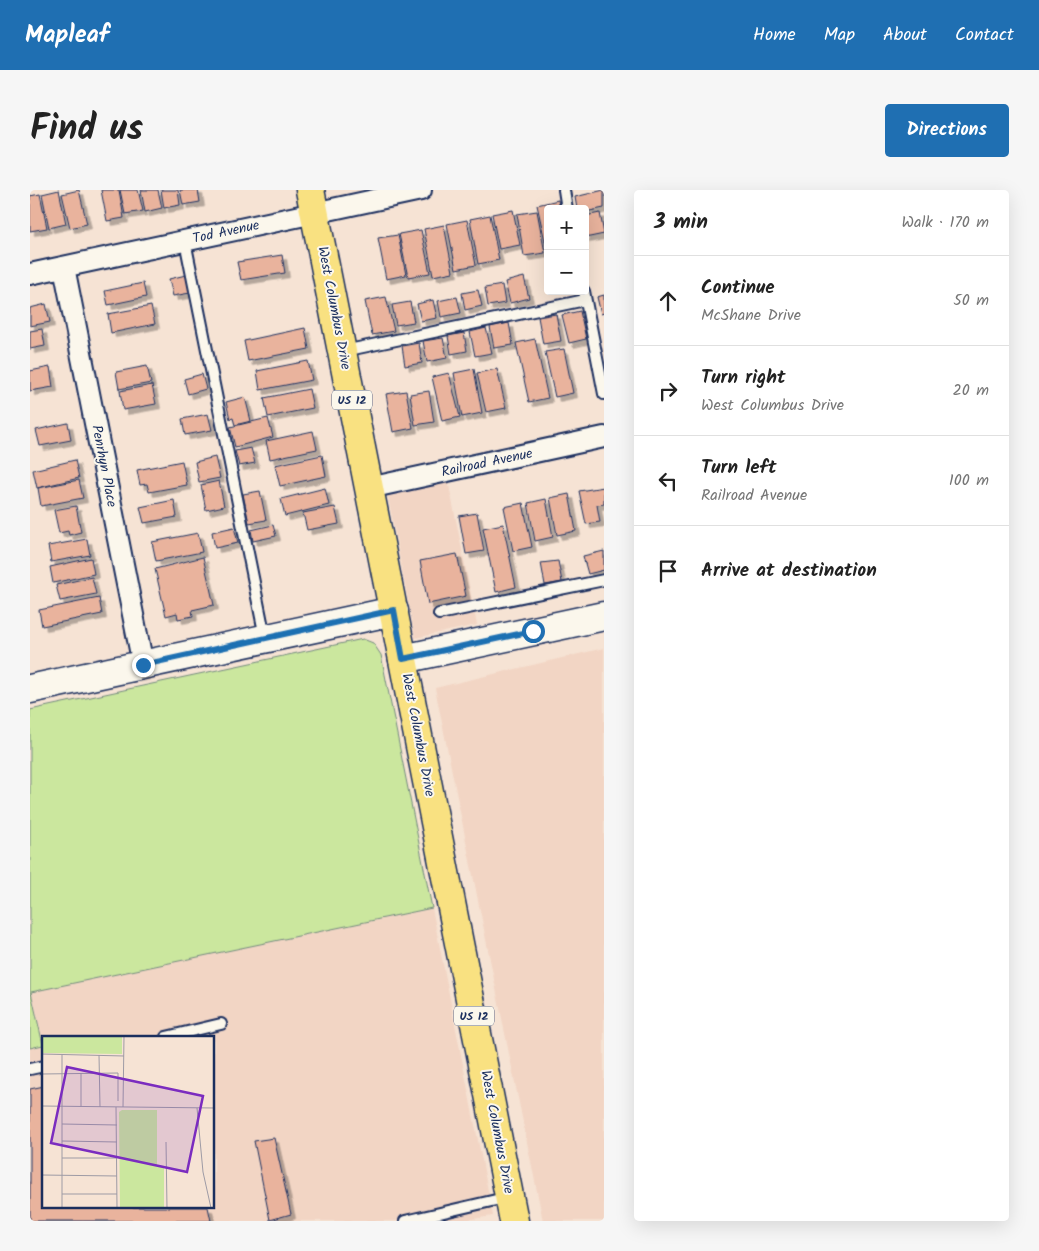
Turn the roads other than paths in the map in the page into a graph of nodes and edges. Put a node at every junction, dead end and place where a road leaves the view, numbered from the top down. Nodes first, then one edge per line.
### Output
1 (421, 190) edge
2 (564, 190) edge
3 (312, 201) edge
4 (566, 205) edge
5 (185, 241) junction
6 (64, 267) junction
7 (30, 274) edge
8 (584, 296) edge
9 (342, 351) junction
10 (604, 394) edge
11 (604, 437) edge
12 (369, 488) junction
13 (604, 580) edge
14 (394, 610) junction
15 (438, 614) dead end
16 (604, 616) edge
17 (266, 638) junction
18 (403, 659) junction
19 (143, 665) junction
20 (30, 690) edge
21 (221, 1024) dead end
22 (170, 1036) edge
23 (512, 1209) edge
24 (405, 1221) edge

1 - 3 street, Tod Avenue
2 - 4 lane
3 - 5 street, Tod Avenue
3 - 9 main road, West Columbus Drive / US 12
5 - 6 street, Tod Avenue
5 - 17 lane
6 - 7 street, Tod Avenue
6 - 19 street, Penrhyn Place
8 - 9 lane
8 - 10 lane
9 - 12 main road, West Columbus Drive / US 12
11 - 12 street, Railroad Avenue
12 - 14 main road, West Columbus Drive / US 12
13 - 15 lane
14 - 17 street
14 - 18 main road, West Columbus Drive / US 12
16 - 18 street
17 - 19 street
18 - 23 main road, West Columbus Drive / US 12
19 - 20 street
21 - 22 lane
23 - 24 lane

